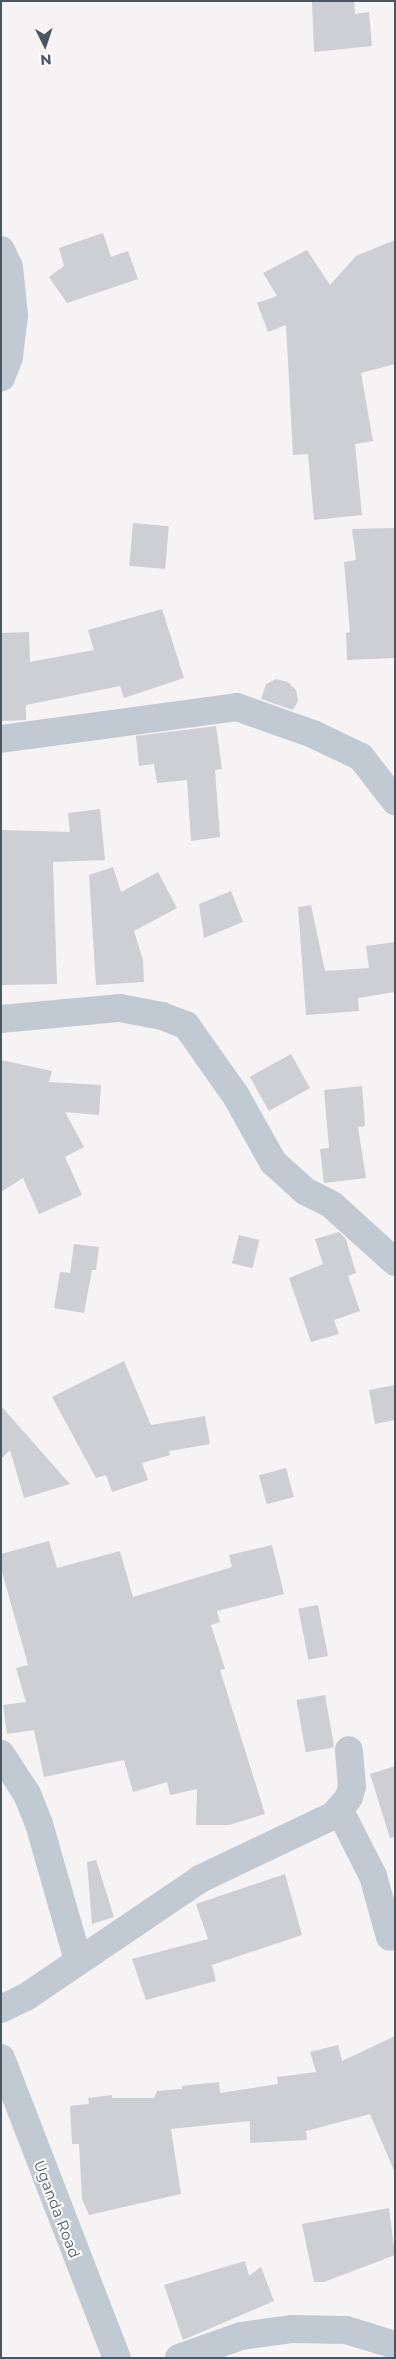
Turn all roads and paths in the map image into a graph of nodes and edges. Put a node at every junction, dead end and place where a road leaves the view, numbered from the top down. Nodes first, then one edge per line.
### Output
1 (1, 250) edge
2 (1, 378) edge
3 (1, 739) edge
4 (395, 800) edge
5 (1, 1019) edge
6 (395, 1262) edge
7 (349, 1750) dead end
8 (1, 1754) edge
9 (339, 1808) junction
10 (390, 1937) dead end
11 (78, 1960) junction
12 (1, 2009) edge
13 (1, 2058) edge
14 (395, 2345) edge
15 (118, 2358) edge
16 (179, 2358) edge

1 - 2 street
3 - 4 street
5 - 6 street
7 - 9 street
8 - 11 street
9 - 10 street
9 - 11 street
11 - 12 street
13 - 15 street, Uganda Road
14 - 16 street

